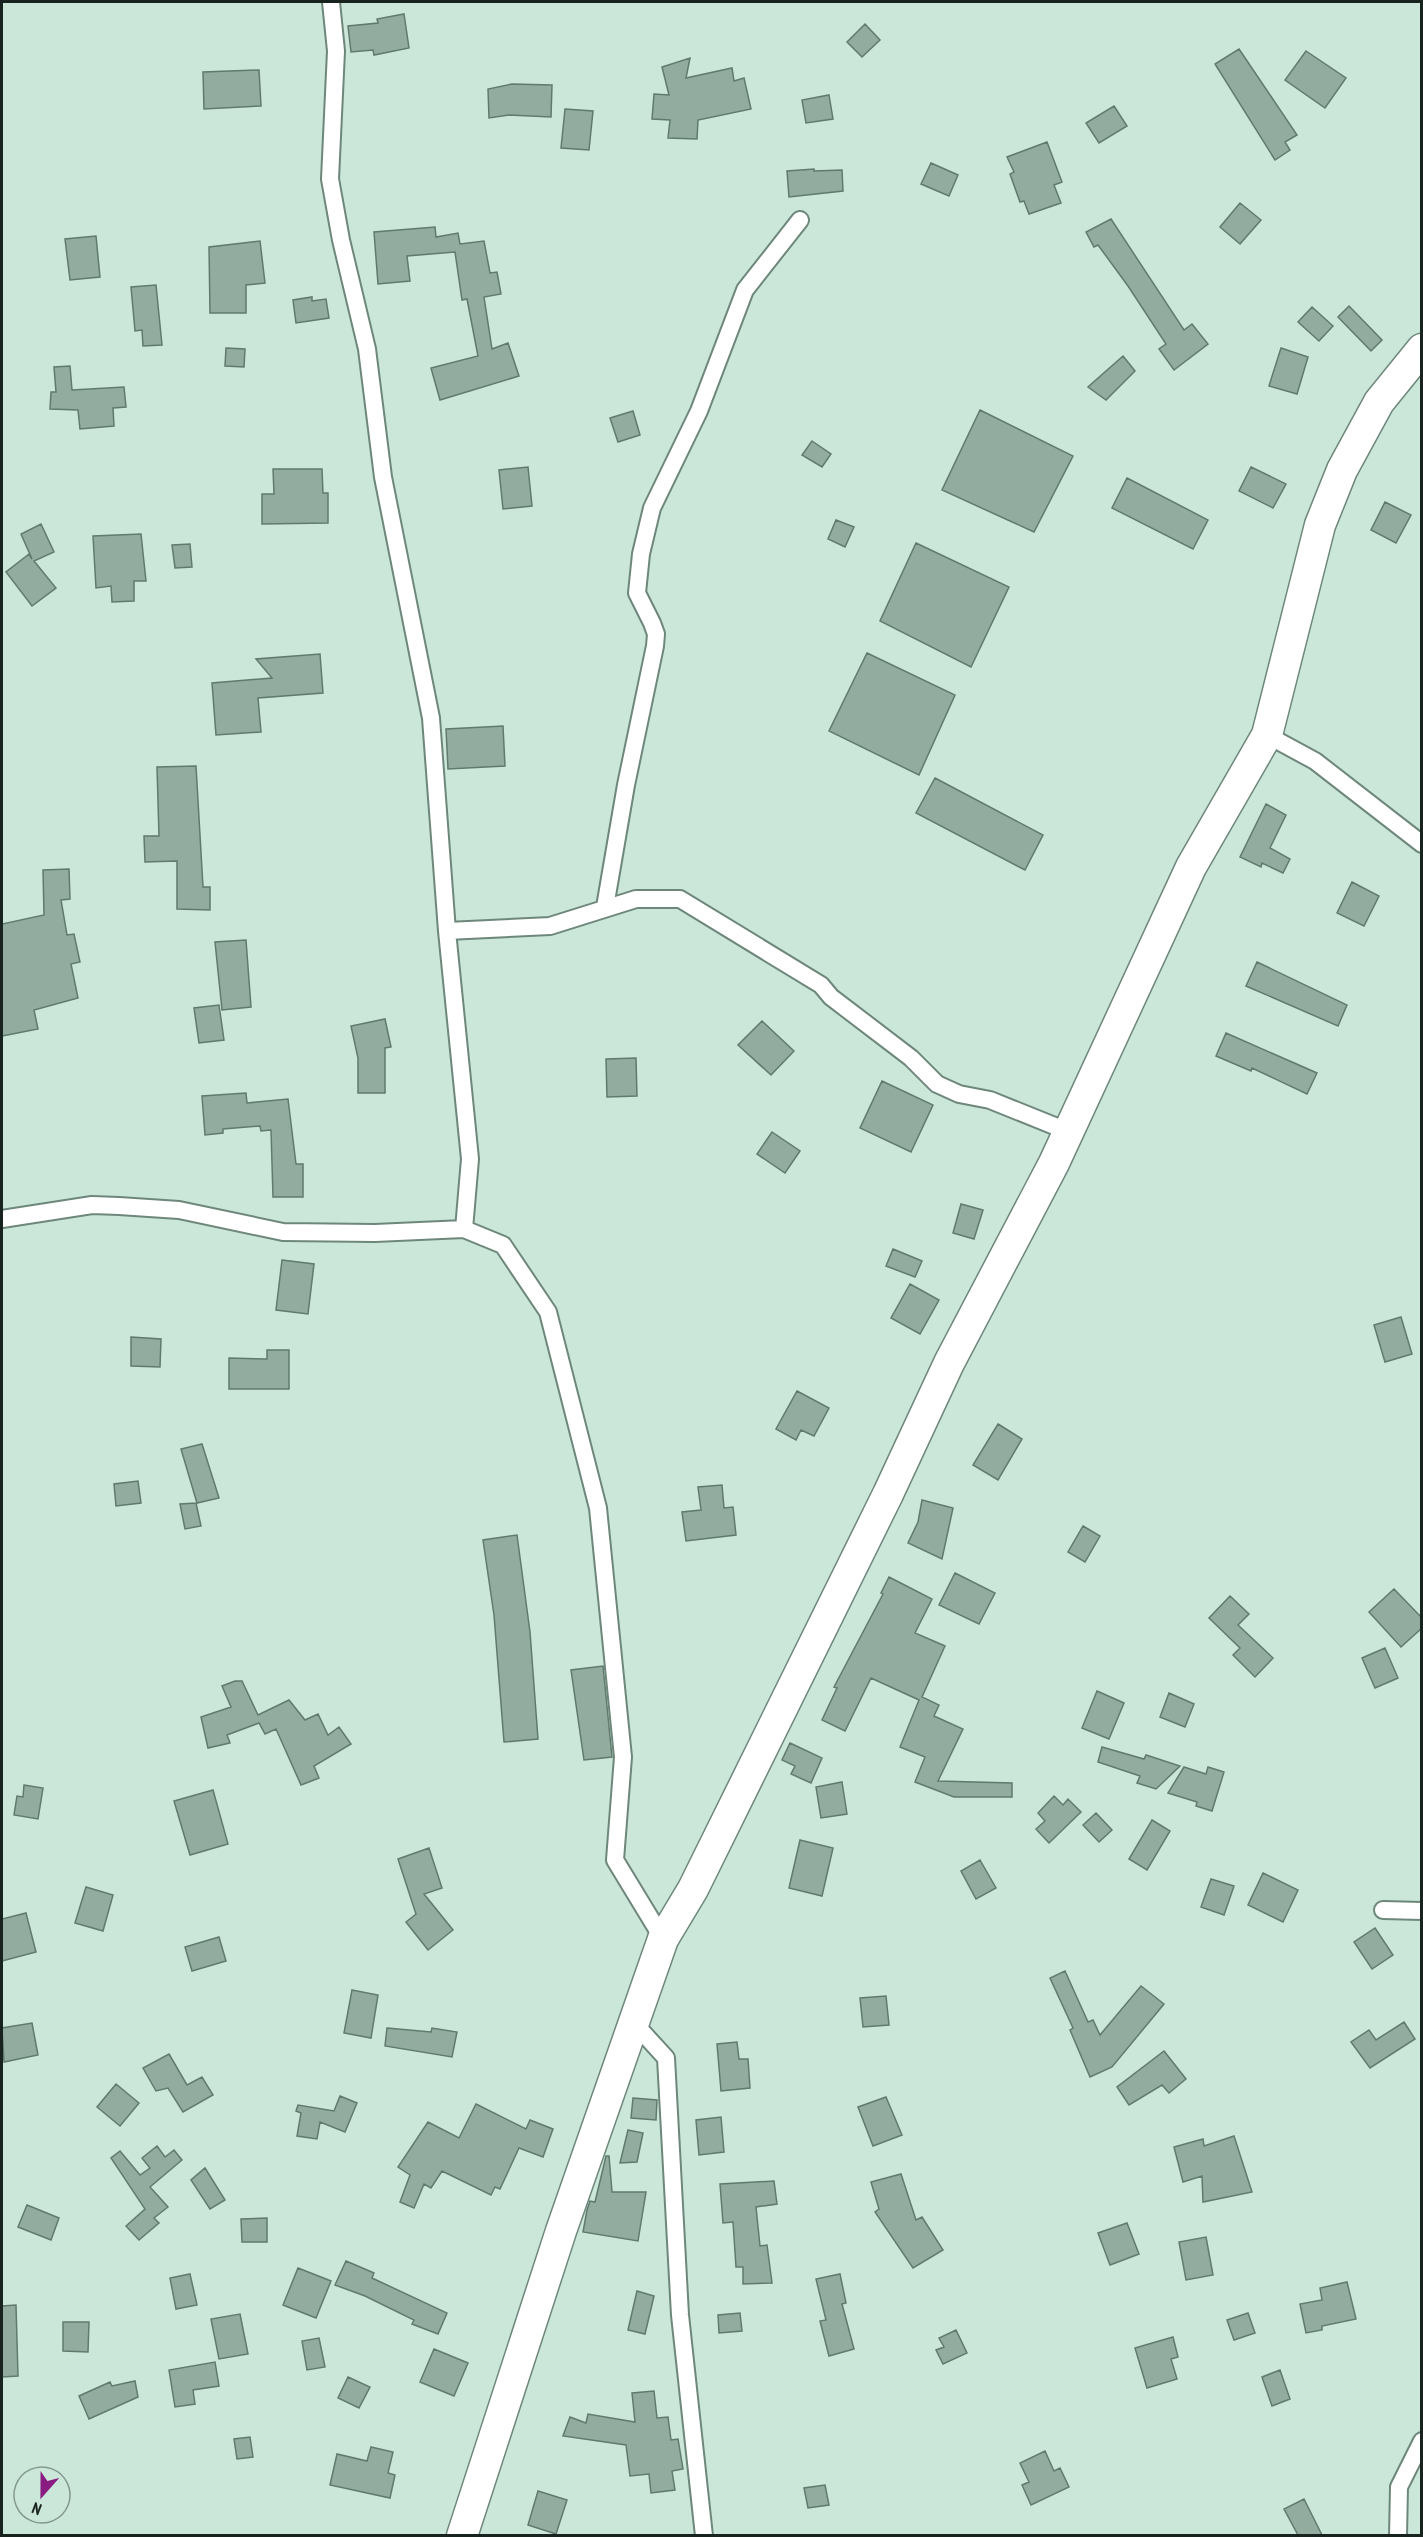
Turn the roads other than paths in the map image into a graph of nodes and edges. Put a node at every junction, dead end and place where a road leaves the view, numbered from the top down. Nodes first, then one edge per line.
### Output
1 (331, 2) edge
2 (800, 220) dead end
3 (1422, 349) edge
4 (1267, 735) junction
5 (1422, 844) edge
6 (605, 907) junction
7 (447, 931) junction
8 (1067, 1131) junction
9 (2, 1218) edge
10 (464, 1229) junction
11 (1383, 1910) dead end
12 (1422, 1911) edge
13 (663, 1939) junction
14 (634, 2024) junction
15 (1422, 2441) edge
16 (462, 2535) edge
17 (704, 2535) edge
18 (1398, 2535) edge

1 - 7 street
2 - 6 street
3 - 4 highway
4 - 5 street
4 - 8 highway
6 - 7 street
6 - 8 street
7 - 10 street
8 - 13 highway
9 - 10 street
10 - 13 street
11 - 12 street
13 - 14 highway
14 - 16 highway
14 - 17 street
15 - 18 street

